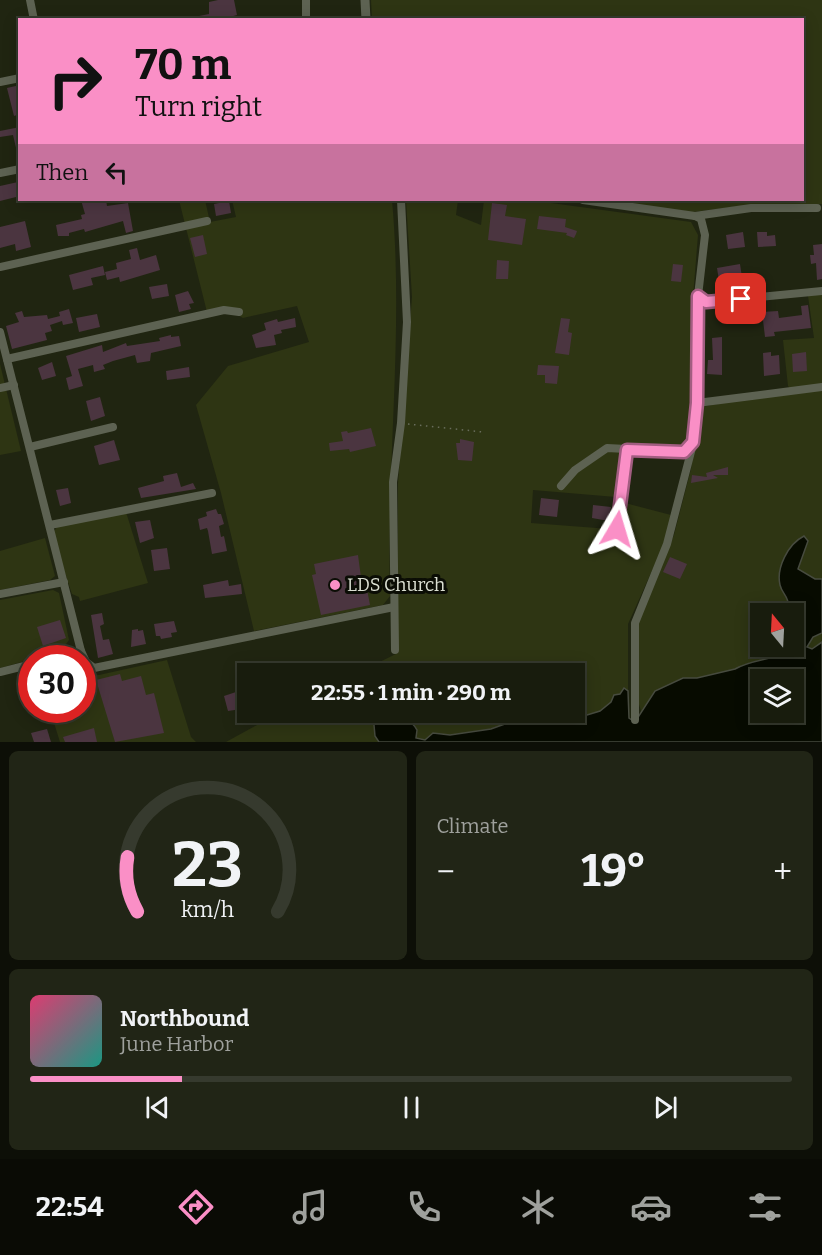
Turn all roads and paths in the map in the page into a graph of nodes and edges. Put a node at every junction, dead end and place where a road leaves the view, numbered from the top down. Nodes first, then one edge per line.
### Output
1 (30, 0) edge
2 (306, 0) edge
3 (365, 0) edge
4 (34, 18) edge
5 (306, 18) edge
6 (366, 18) edge
7 (18, 78) edge
8 (0, 82) edge
9 (18, 170) edge
10 (0, 173) edge
11 (401, 201) edge
12 (590, 201) edge
13 (816, 208) dead end
14 (695, 216) junction
15 (207, 221) dead end
16 (0, 267) edge
17 (822, 291) edge
18 (698, 296) junction
19 (240, 312) dead end
20 (0, 332) edge
21 (7, 359) junction
22 (14, 385) junction
23 (822, 387) edge
24 (0, 388) edge
25 (697, 403) junction
26 (401, 423) junction
27 (113, 427) dead end
28 (483, 432) dead end
29 (693, 442) junction
30 (30, 447) junction
31 (627, 450) junction
32 (561, 486) dead end
33 (212, 493) dead end
34 (50, 525) junction
35 (617, 529) dead end
36 (64, 582) junction
37 (0, 594) edge
38 (394, 607) junction
39 (80, 645) edge
40 (395, 650) dead end
41 (18, 668) edge
42 (96, 668) edge
43 (0, 672) edge
44 (635, 720) dead end

1 - 4 street
2 - 5 street
3 - 6 street
7 - 8 street
9 - 10 street
11 - 26 street
12 - 14 street
13 - 14 street
14 - 18 street
15 - 16 street
17 - 18 street
18 - 25 street
19 - 21 street
20 - 21 street
21 - 22 street
22 - 24 street
22 - 30 street
23 - 25 street
25 - 29 street
26 - 28 path
26 - 38 street
27 - 30 street
29 - 31 street
29 - 44 street
30 - 34 street
31 - 32 street
31 - 35 street
33 - 34 street
34 - 36 street
36 - 37 street
36 - 39 street
38 - 40 street
38 - 42 street
41 - 43 street

